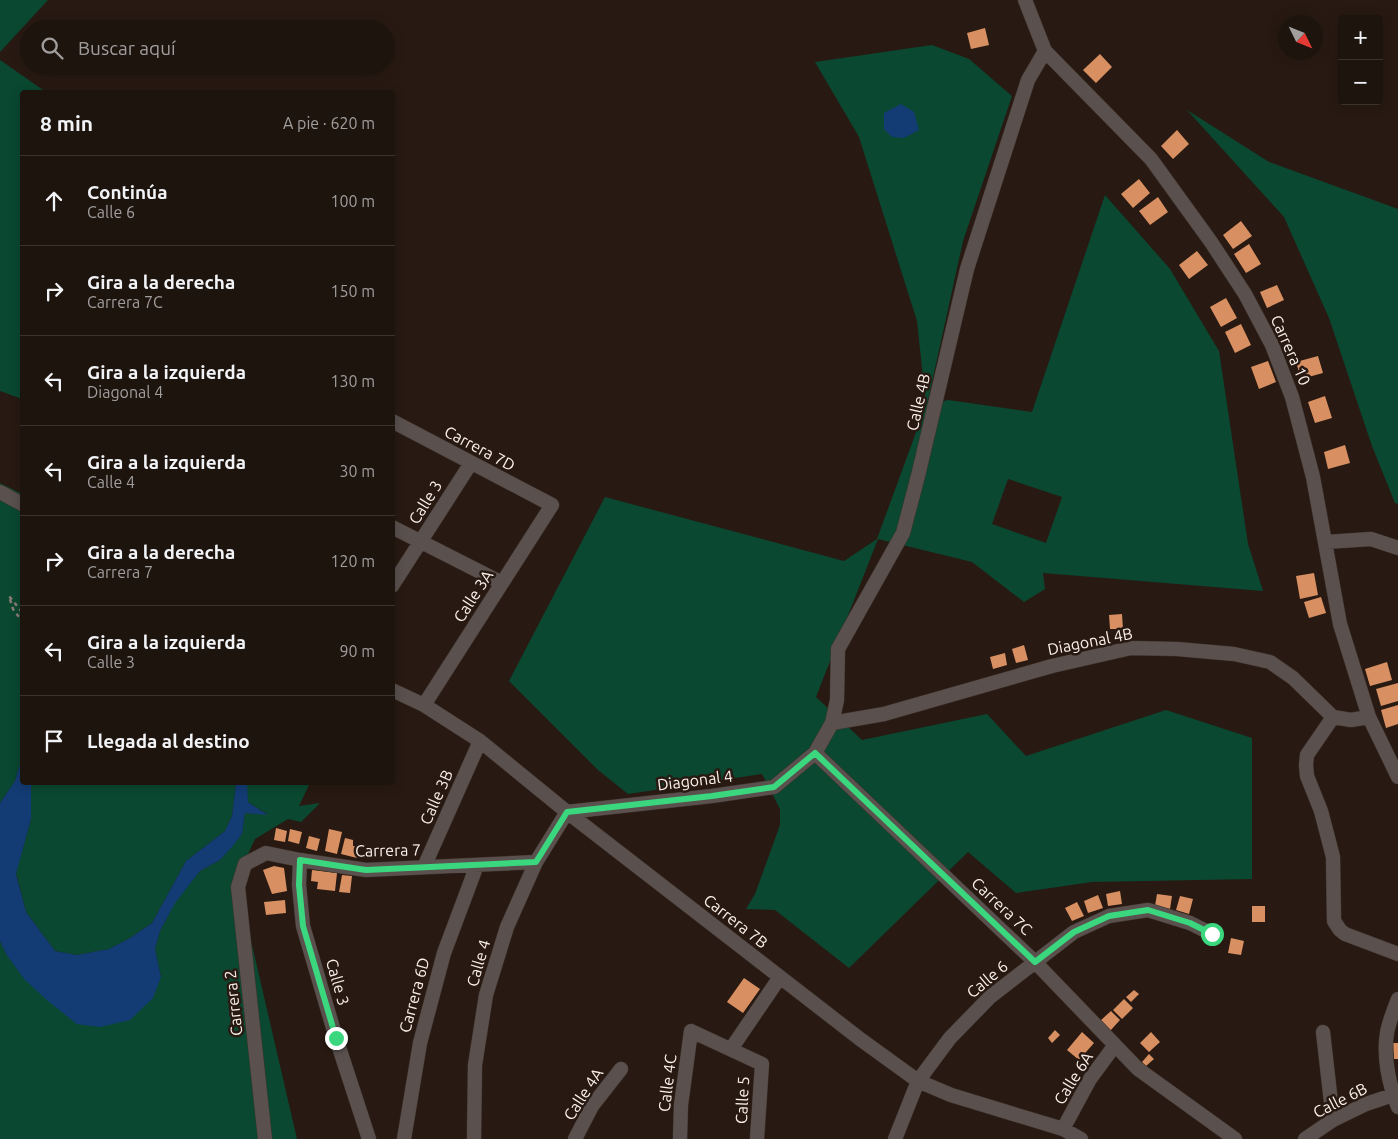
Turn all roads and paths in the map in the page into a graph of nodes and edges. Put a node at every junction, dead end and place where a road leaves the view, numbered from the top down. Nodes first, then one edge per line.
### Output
1 (1025, 0) edge
2 (1045, 51) junction
3 (395, 423) edge
4 (471, 462) junction
5 (0, 492) edge
6 (20, 503) edge
7 (552, 505) joint
8 (395, 529) edge
9 (421, 542) junction
10 (1326, 542) junction
11 (1398, 548) edge
12 (395, 581) edge
13 (502, 583) junction
14 (20, 610) edge
15 (20, 619) edge
16 (395, 691) edge
17 (424, 705) junction
18 (1333, 717) junction
19 (1369, 717) junction
20 (832, 723) junction
21 (480, 741) junction
22 (815, 753) junction
23 (1397, 772) edge
24 (567, 812) junction
25 (300, 860) junction
26 (536, 862) junction
27 (245, 864) joint
28 (477, 865) junction
29 (424, 867) junction
30 (1212, 934) dead end
31 (1398, 954) edge
32 (1035, 962) junction
33 (780, 977) junction
34 (1398, 999) edge
35 (1324, 1032) dead end
36 (1115, 1045) junction
37 (731, 1050) junction
38 (621, 1069) dead end
39 (918, 1081) junction
40 (1395, 1101) edge
41 (1333, 1120) junction
42 (1063, 1130) junction
43 (265, 1139) edge
44 (369, 1139) edge
45 (404, 1139) edge
46 (474, 1139) edge
47 (576, 1139) edge
48 (680, 1139) edge
49 (757, 1139) edge
50 (894, 1139) edge
51 (1081, 1139) edge
52 (1235, 1139) edge
53 (1305, 1139) edge

1 - 2 street, Carrera 10
2 - 10 street, Carrera 10
2 - 20 street, Calle 4B
3 - 4 street, Carrera 7D
4 - 7 street, Carrera 7D
4 - 9 street, Calle 3
5 - 6 street
7 - 13 street, Calle 3A
8 - 9 street
9 - 12 street, Calle 3
9 - 13 street
10 - 11 street
10 - 19 street, Carrera 10
13 - 17 street, Calle 3A
14 - 15 path
16 - 17 street, Carrera 7B
17 - 21 street, Carrera 7B
18 - 19 street
18 - 20 street, Diagonal 4B
18 - 31 street
19 - 23 street, Carrera 10
20 - 22 street, Calle 4B
21 - 24 street, Carrera 7B
21 - 29 street, Calle 3B
22 - 24 street, Diagonal 4
22 - 32 street, Carrera 7C
24 - 26 street, Calle 4
24 - 33 street, Carrera 7B
25 - 27 street, Carrera 7
25 - 29 street, Carrera 7
25 - 44 street, Calle 3
26 - 28 street, Carrera 7
26 - 46 street, Calle 4
27 - 43 street, Carrera 2
28 - 29 street, Carrera 7
28 - 45 street, Carrera 6D
30 - 32 street, Calle 6
32 - 36 street, Carrera 7C
32 - 39 street, Calle 6
33 - 37 street
33 - 39 street, Carrera 7B
34 - 40 street
35 - 41 street
36 - 42 street, Calle 6A
36 - 52 street, Carrera 7C
37 - 48 street, Calle 4C
37 - 49 street, Calle 5
38 - 47 street, Calle 4A
39 - 42 street, Carrera 7B
39 - 50 street, Calle 6
40 - 41 street, Calle 6B
41 - 53 street, Calle 6B
42 - 51 street, Carrera 7B

